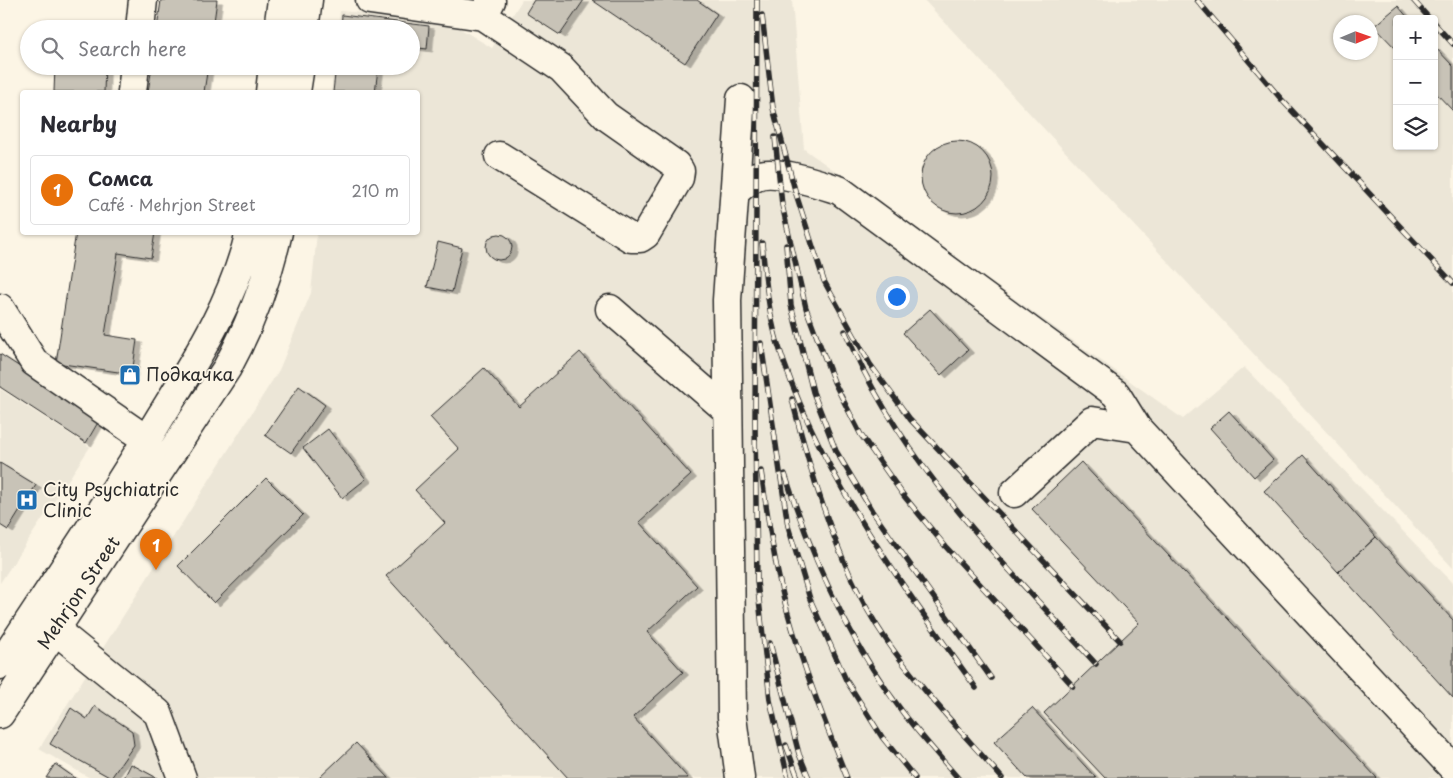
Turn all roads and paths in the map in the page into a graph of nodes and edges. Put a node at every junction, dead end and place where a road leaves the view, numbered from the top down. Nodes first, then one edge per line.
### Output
1 (144, 0) edge
2 (282, 0) edge
3 (308, 0) edge
4 (370, 0) edge
5 (487, 8) edge
6 (141, 20) edge
7 (279, 20) edge
8 (305, 20) edge
9 (134, 75) edge
10 (272, 75) edge
11 (299, 75) edge
12 (132, 90) edge
13 (270, 90) edge
14 (296, 90) edge
15 (741, 99) dead end
16 (499, 156) dead end
17 (735, 192) junction
18 (249, 235) edge
19 (277, 235) edge
20 (0, 308) edge
21 (610, 309) dead end
22 (728, 411) junction
23 (1137, 428) junction
24 (147, 440) junction
25 (170, 457) junction
26 (1014, 493) dead end
27 (54, 629) junction
28 (0, 665) edge
29 (0, 714) edge
30 (1453, 768) edge
31 (182, 778) edge
32 (740, 778) edge

1 - 6 main road
2 - 7 main road
3 - 8 main road
4 - 5 main road
5 - 16 main road
9 - 12 main road
10 - 13 main road
11 - 14 main road
15 - 17 main road
17 - 22 main road
17 - 23 main road
18 - 24 main road, Mehrjon Street
19 - 25 main road, Mehrjon Street
20 - 24 main road
21 - 22 main road
22 - 32 main road
23 - 26 main road
23 - 30 main road
24 - 25 main road
24 - 28 main road, Mehrjon Street
25 - 27 main road, Mehrjon Street
27 - 29 main road, Mehrjon Street
27 - 31 main road

